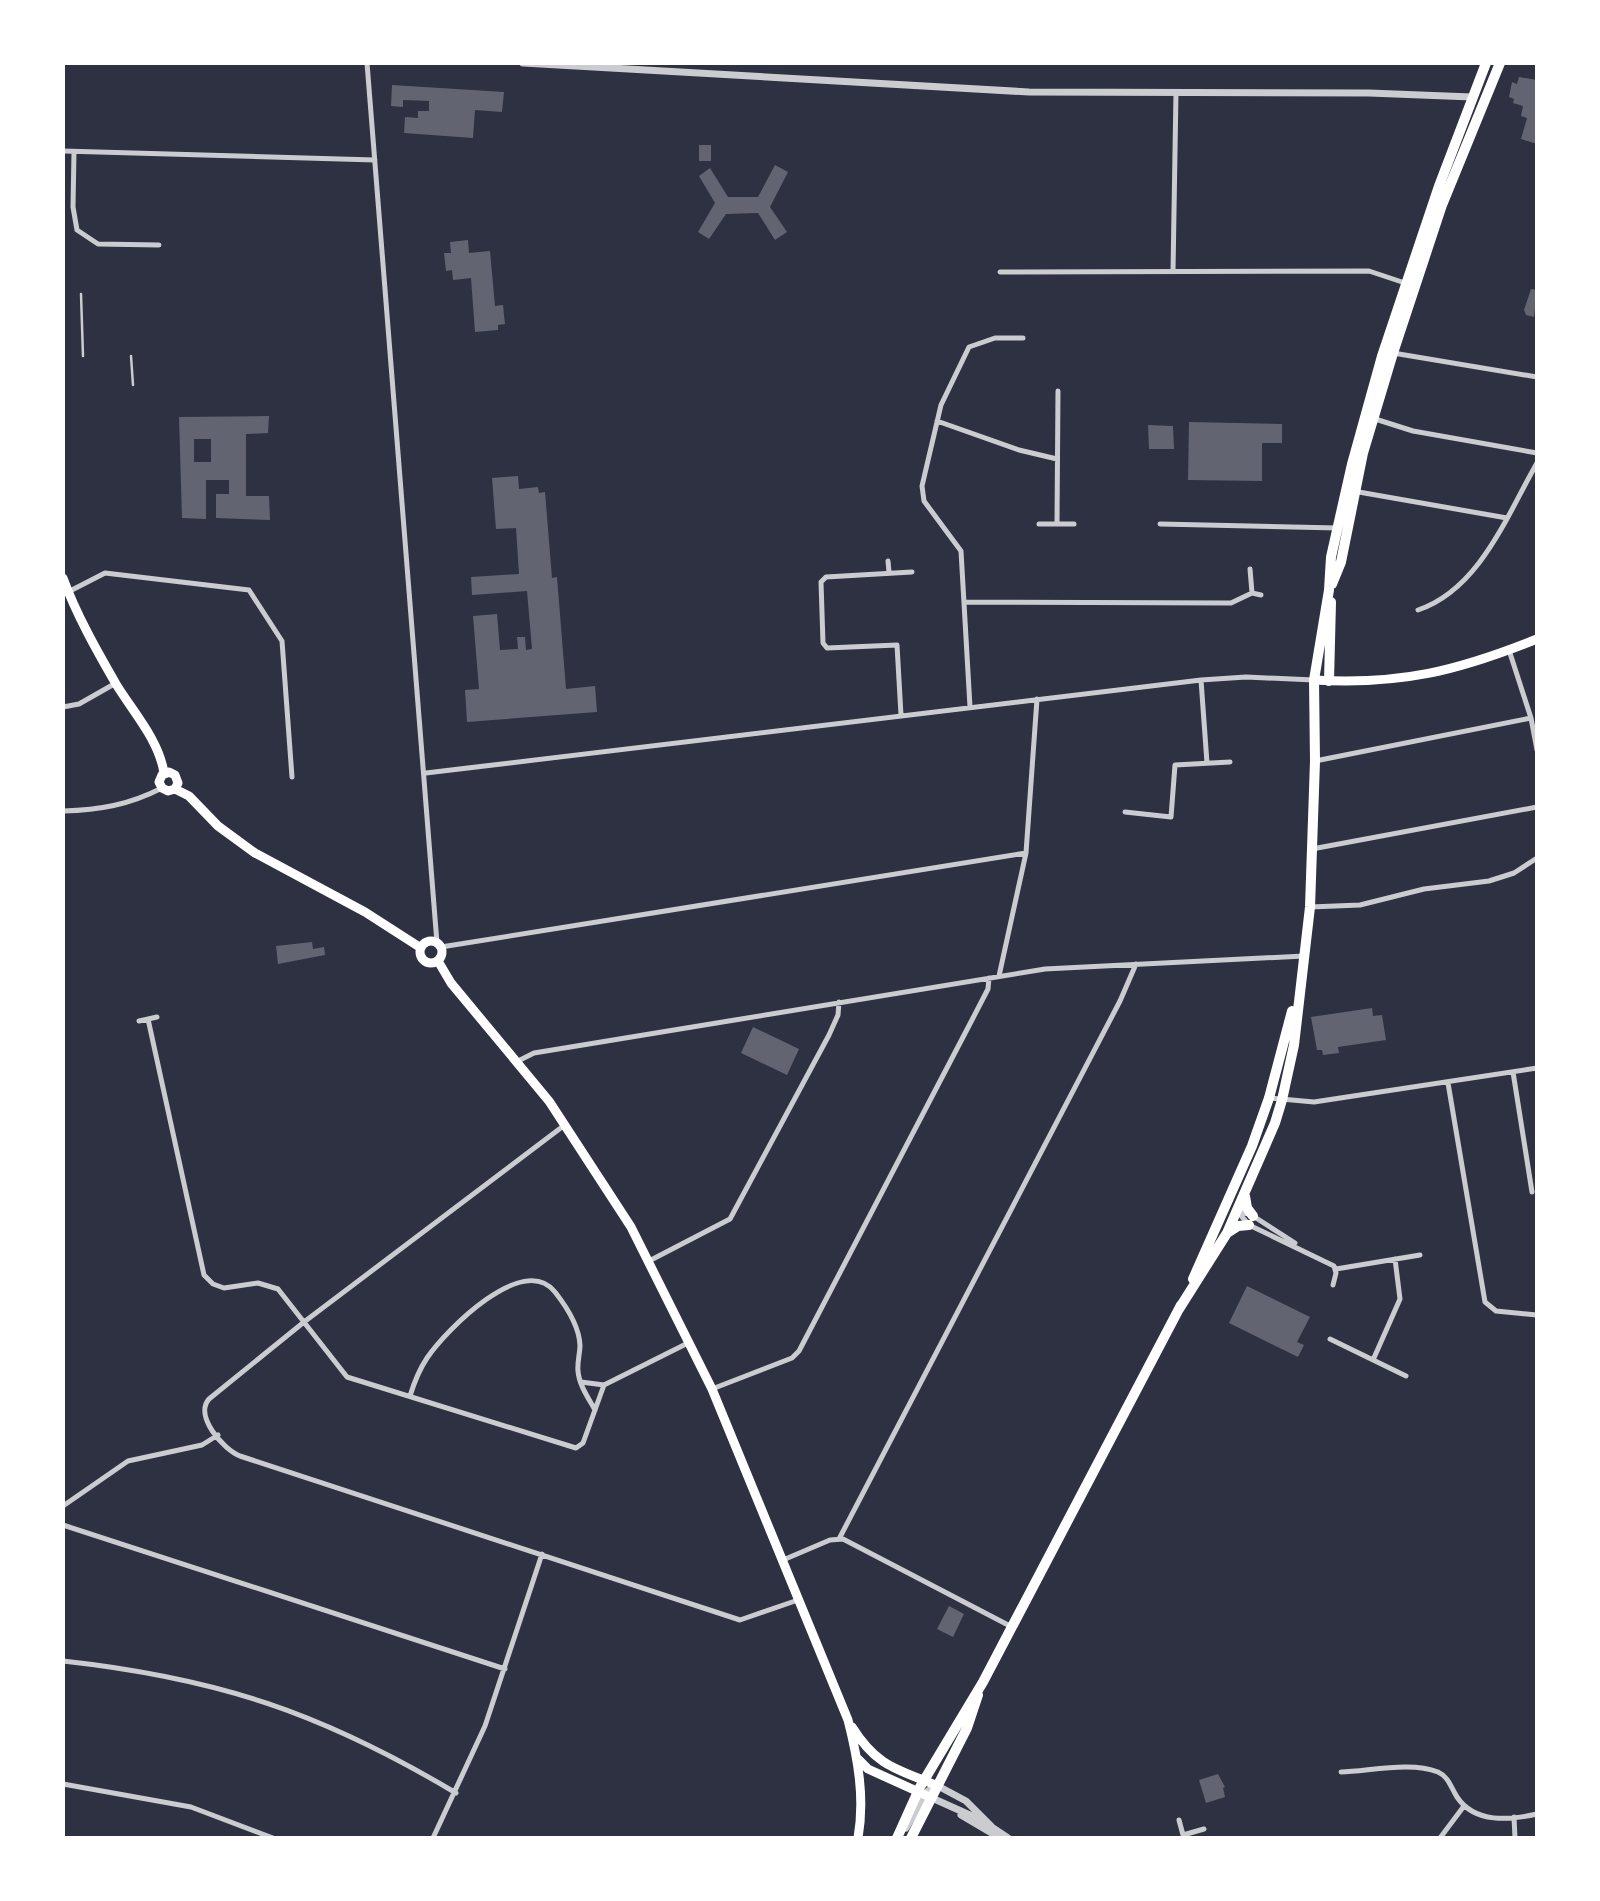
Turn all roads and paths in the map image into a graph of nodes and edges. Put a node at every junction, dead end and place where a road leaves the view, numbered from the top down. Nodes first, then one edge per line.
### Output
1 (367, 63) edge
2 (523, 63) edge
3 (1486, 63) edge
4 (1494, 63) edge
5 (1500, 63) edge
6 (1177, 92) junction
7 (1472, 97) junction
8 (63, 152) edge
9 (74, 152) junction
10 (374, 160) junction
11 (159, 245) dead end
12 (1000, 272) dead end
13 (1173, 272) junction
14 (1410, 284) junction
15 (81, 294) dead end
16 (1023, 338) dead end
17 (1393, 353) junction
18 (83, 356) dead end
19 (131, 356) dead end
20 (1537, 377) edge
21 (133, 384) dead end
22 (1058, 391) dead end
23 (1372, 418) junction
24 (937, 421) junction
25 (1537, 453) edge
26 (1057, 458) junction
27 (1537, 463) edge
28 (1350, 490) junction
29 (1507, 518) junction
30 (1039, 524) dead end
31 (1057, 524) junction
32 (1074, 524) dead end
33 (1160, 524) dead end
34 (1338, 528) junction
35 (888, 561) dead end
36 (1250, 569) dead end
37 (889, 572) junction
38 (912, 572) dead end
39 (63, 578) edge
40 (1329, 590) junction
41 (68, 592) junction
42 (1252, 593) junction
43 (1261, 595) dead end
44 (964, 602) junction
45 (1418, 610) dead end
46 (1537, 639) edge
47 (1509, 650) junction
48 (1201, 680) junction
49 (1314, 680) junction
50 (1329, 681) junction
51 (116, 683) junction
52 (1037, 699) junction
53 (63, 707) edge
54 (970, 707) junction
55 (901, 715) junction
56 (1531, 718) junction
57 (1537, 750) edge
58 (1315, 761) junction
59 (1230, 762) dead end
60 (1207, 763) junction
61 (164, 773) junction
62 (426, 773) junction
63 (292, 777) dead end
64 (162, 788) junction
65 (175, 789) junction
66 (1537, 807) edge
67 (63, 811) edge
68 (1125, 812) dead end
69 (1312, 849) junction
70 (1026, 853) junction
71 (1537, 858) edge
72 (1310, 907) junction
73 (439, 945) junction
74 (421, 947) junction
75 (1304, 956) junction
76 (438, 961) junction
77 (1136, 964) junction
78 (999, 976) junction
79 (989, 978) junction
80 (1298, 991) junction
81 (839, 1002) junction
82 (157, 1017) dead end
83 (148, 1019) junction
84 (139, 1021) dead end
85 (518, 1061) junction
86 (1537, 1069) edge
87 (1513, 1072) junction
88 (1448, 1083) junction
89 (1269, 1098) junction
90 (1282, 1100) junction
91 (566, 1124) junction
92 (1241, 1171) junction
93 (1232, 1191) junction
94 (1245, 1192) junction
95 (1532, 1192) dead end
96 (1237, 1210) junction
97 (1251, 1221) junction
98 (1214, 1231) junction
99 (1227, 1233) junction
100 (1420, 1255) dead end
101 (1395, 1259) junction
102 (649, 1261) junction
103 (1336, 1269) junction
104 (1333, 1285) dead end
105 (1179, 1309) junction
106 (1537, 1315) edge
107 (304, 1322) junction
108 (1330, 1339) dead end
109 (690, 1342) junction
110 (1373, 1360) junction
111 (1406, 1376) dead end
112 (581, 1382) junction
113 (604, 1385) junction
114 (712, 1389) junction
115 (410, 1396) junction
116 (595, 1410) junction
117 (218, 1435) junction
118 (63, 1506) edge
119 (63, 1525) edge
120 (839, 1539) junction
121 (542, 1554) junction
122 (783, 1560) junction
123 (798, 1600) junction
124 (1012, 1627) junction
125 (63, 1661) edge
126 (505, 1669) junction
127 (983, 1682) junction
128 (848, 1720) junction
129 (857, 1758) junction
130 (1341, 1772) dead end
131 (924, 1781) junction
132 (63, 1784) edge
133 (938, 1786) junction
134 (456, 1793) junction
135 (925, 1795) junction
136 (1464, 1806) junction
137 (926, 1810) junction
138 (1537, 1814) edge
139 (1514, 1817) junction
140 (1179, 1820) dead end
141 (991, 1826) junction
142 (1204, 1829) dead end
143 (1184, 1836) edge
144 (273, 1838) edge
145 (433, 1838) edge
146 (858, 1838) edge
147 (898, 1838) edge
148 (911, 1838) edge
149 (1000, 1838) edge
150 (1008, 1838) edge
151 (1440, 1838) edge
152 (1515, 1838) edge

1 - 10 street
2 - 6 street
3 - 7 highway
4 - 7 highway
5 - 14 highway
6 - 7 street
6 - 13 street
7 - 14 highway
8 - 9 street
9 - 10 street
9 - 11 street
10 - 62 street
12 - 13 street
13 - 14 street
14 - 17 highway
14 - 28 highway
15 - 18 lane
16 - 24 street
17 - 20 street
17 - 23 highway
19 - 21 lane
22 - 26 street
23 - 25 street
23 - 28 highway
24 - 26 street
24 - 44 street
26 - 31 street
27 - 29 street
28 - 29 street
28 - 34 highway
28 - 40 highway
29 - 45 street
30 - 31 street
31 - 32 street
33 - 34 street
34 - 40 highway
35 - 37 street
36 - 42 street
37 - 38 street
37 - 55 street
39 - 41 main road
40 - 49 highway
40 - 50 highway
41 - 51 main road
41 - 63 street
42 - 43 street
42 - 44 street
44 - 54 street
46 - 47 main road
47 - 50 main road
47 - 56 street
48 - 49 street
48 - 52 street
48 - 60 street
49 - 50 main road
49 - 58 highway
51 - 53 street
51 - 61 main road
52 - 54 street
52 - 70 street
54 - 55 street
55 - 62 street
56 - 57 street
56 - 58 street
58 - 69 highway
59 - 60 street
60 - 68 street
61 - 64 main road
61 - 65 main road
62 - 73 street
64 - 65 main road
64 - 67 street
65 - 74 main road
66 - 69 street
69 - 72 highway
70 - 73 street
70 - 78 street
71 - 72 street
72 - 75 highway
73 - 74 main road
73 - 76 main road
74 - 76 main road
75 - 77 street
75 - 80 highway
76 - 85 main road
77 - 78 street
77 - 120 street
78 - 79 street
79 - 81 street
79 - 114 street
80 - 89 highway
80 - 90 highway
81 - 85 street
81 - 102 street
82 - 83 street
83 - 84 street
83 - 107 street
85 - 91 main road
86 - 87 street
87 - 88 street
87 - 95 street
88 - 90 street
88 - 106 street
89 - 90 street
89 - 92 highway
90 - 92 highway
90 - 94 highway
91 - 102 main road
91 - 107 street
92 - 93 highway
93 - 96 highway
93 - 98 highway
94 - 96 highway
94 - 97 highway
96 - 97 street
96 - 98 highway
96 - 99 highway
97 - 99 highway
97 - 103 street
98 - 105 highway
99 - 105 highway
100 - 101 street
101 - 103 street
101 - 110 street
102 - 109 main road
103 - 104 street
105 - 124 highway
107 - 115 street
107 - 117 street
108 - 110 street
109 - 113 street
109 - 114 main road
110 - 111 street
112 - 113 street
112 - 115 street
112 - 116 street
113 - 116 street
114 - 122 main road
115 - 116 street
117 - 118 street
117 - 121 street
119 - 126 street
120 - 122 street
120 - 124 street
121 - 123 street
121 - 126 street
122 - 123 main road
123 - 128 main road
124 - 127 highway
125 - 134 street
126 - 134 street
127 - 131 highway
127 - 133 highway
128 - 129 main road
128 - 131 main road
129 - 135 main road
129 - 146 main road
130 - 136 street
131 - 133 main road
131 - 135 highway
132 - 144 street
133 - 135 highway
133 - 141 street
134 - 145 street
135 - 137 highway
135 - 141 street
135 - 147 highway
136 - 139 street
136 - 151 street
137 - 148 highway
137 - 149 street
138 - 139 street
139 - 152 street
140 - 143 street
141 - 150 street
142 - 143 street

